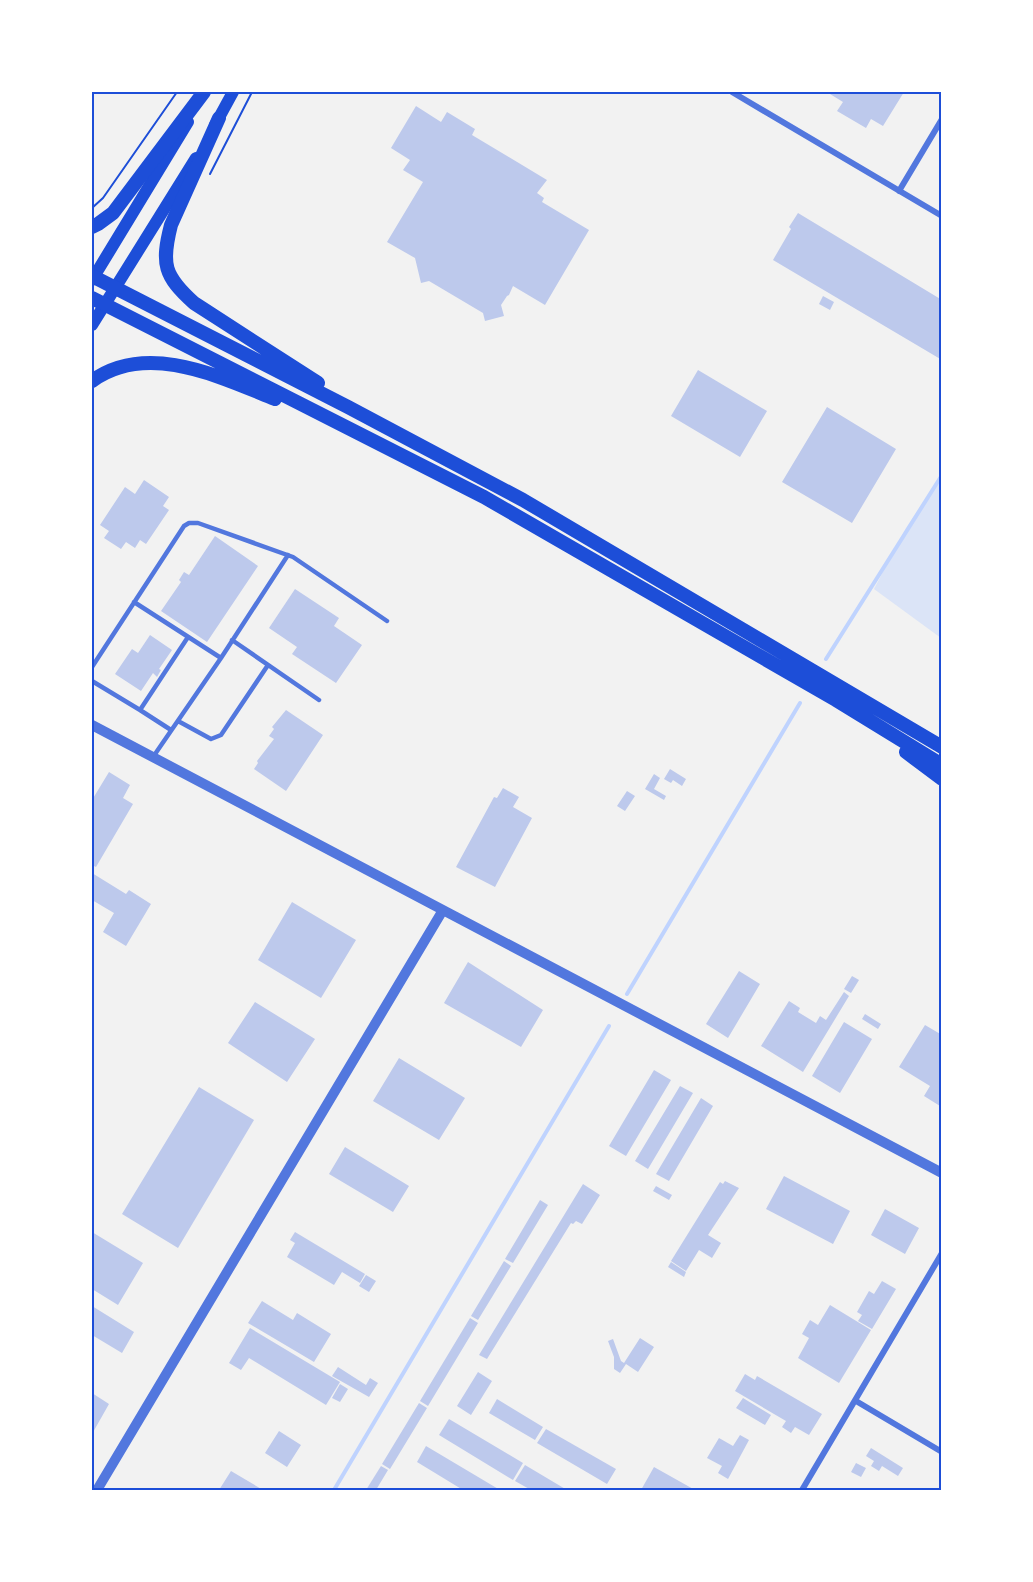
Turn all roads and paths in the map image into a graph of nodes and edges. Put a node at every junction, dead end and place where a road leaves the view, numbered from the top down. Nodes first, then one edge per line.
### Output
1 (177, 92) edge
2 (206, 92) edge
3 (233, 92) edge
4 (252, 92) edge
5 (732, 92) edge
6 (219, 118) junction
7 (942, 119) edge
8 (205, 183) dead end
9 (899, 191) junction
10 (92, 208) edge
11 (942, 216) edge
12 (92, 227) edge
13 (92, 278) edge
14 (114, 288) junction
15 (92, 298) edge
16 (105, 304) junction
17 (92, 325) edge
18 (92, 381) edge
19 (356, 431) junction
20 (399, 434) junction
21 (288, 555) junction
22 (134, 602) junction
23 (387, 621) dead end
24 (188, 637) junction
25 (232, 640) junction
26 (221, 658) junction
27 (268, 665) junction
28 (92, 667) edge
29 (92, 681) edge
30 (319, 700) dead end
31 (140, 710) junction
32 (853, 710) junction
33 (178, 721) junction
34 (92, 725) edge
35 (171, 730) junction
36 (942, 747) edge
37 (153, 757) junction
38 (942, 765) edge
39 (942, 779) edge
40 (443, 910) junction
41 (942, 1173) edge
42 (942, 1252) edge
43 (856, 1401) junction
44 (942, 1452) edge
45 (97, 1491) edge
46 (802, 1491) edge

1 - 10 path
2 - 12 main road
2 - 13 main road
3 - 6 main road
4 - 8 path
5 - 9 street
6 - 14 main road
6 - 20 main road
7 - 9 street
9 - 11 street
13 - 14 main road
14 - 16 main road
14 - 20 main road
15 - 16 main road
16 - 17 main road
16 - 19 main road
18 - 19 main road
19 - 32 main road
20 - 36 main road
21 - 22 lane
21 - 23 lane
21 - 25 lane
22 - 24 lane
22 - 28 lane
24 - 26 lane
24 - 31 lane
25 - 26 lane
25 - 27 lane
26 - 33 lane
27 - 30 lane
27 - 33 lane
29 - 31 lane
31 - 35 lane
32 - 38 main road
32 - 39 main road
33 - 35 lane
34 - 37 street
35 - 37 lane
37 - 40 street
40 - 41 street
40 - 45 street
42 - 43 street
43 - 44 street
43 - 46 street

